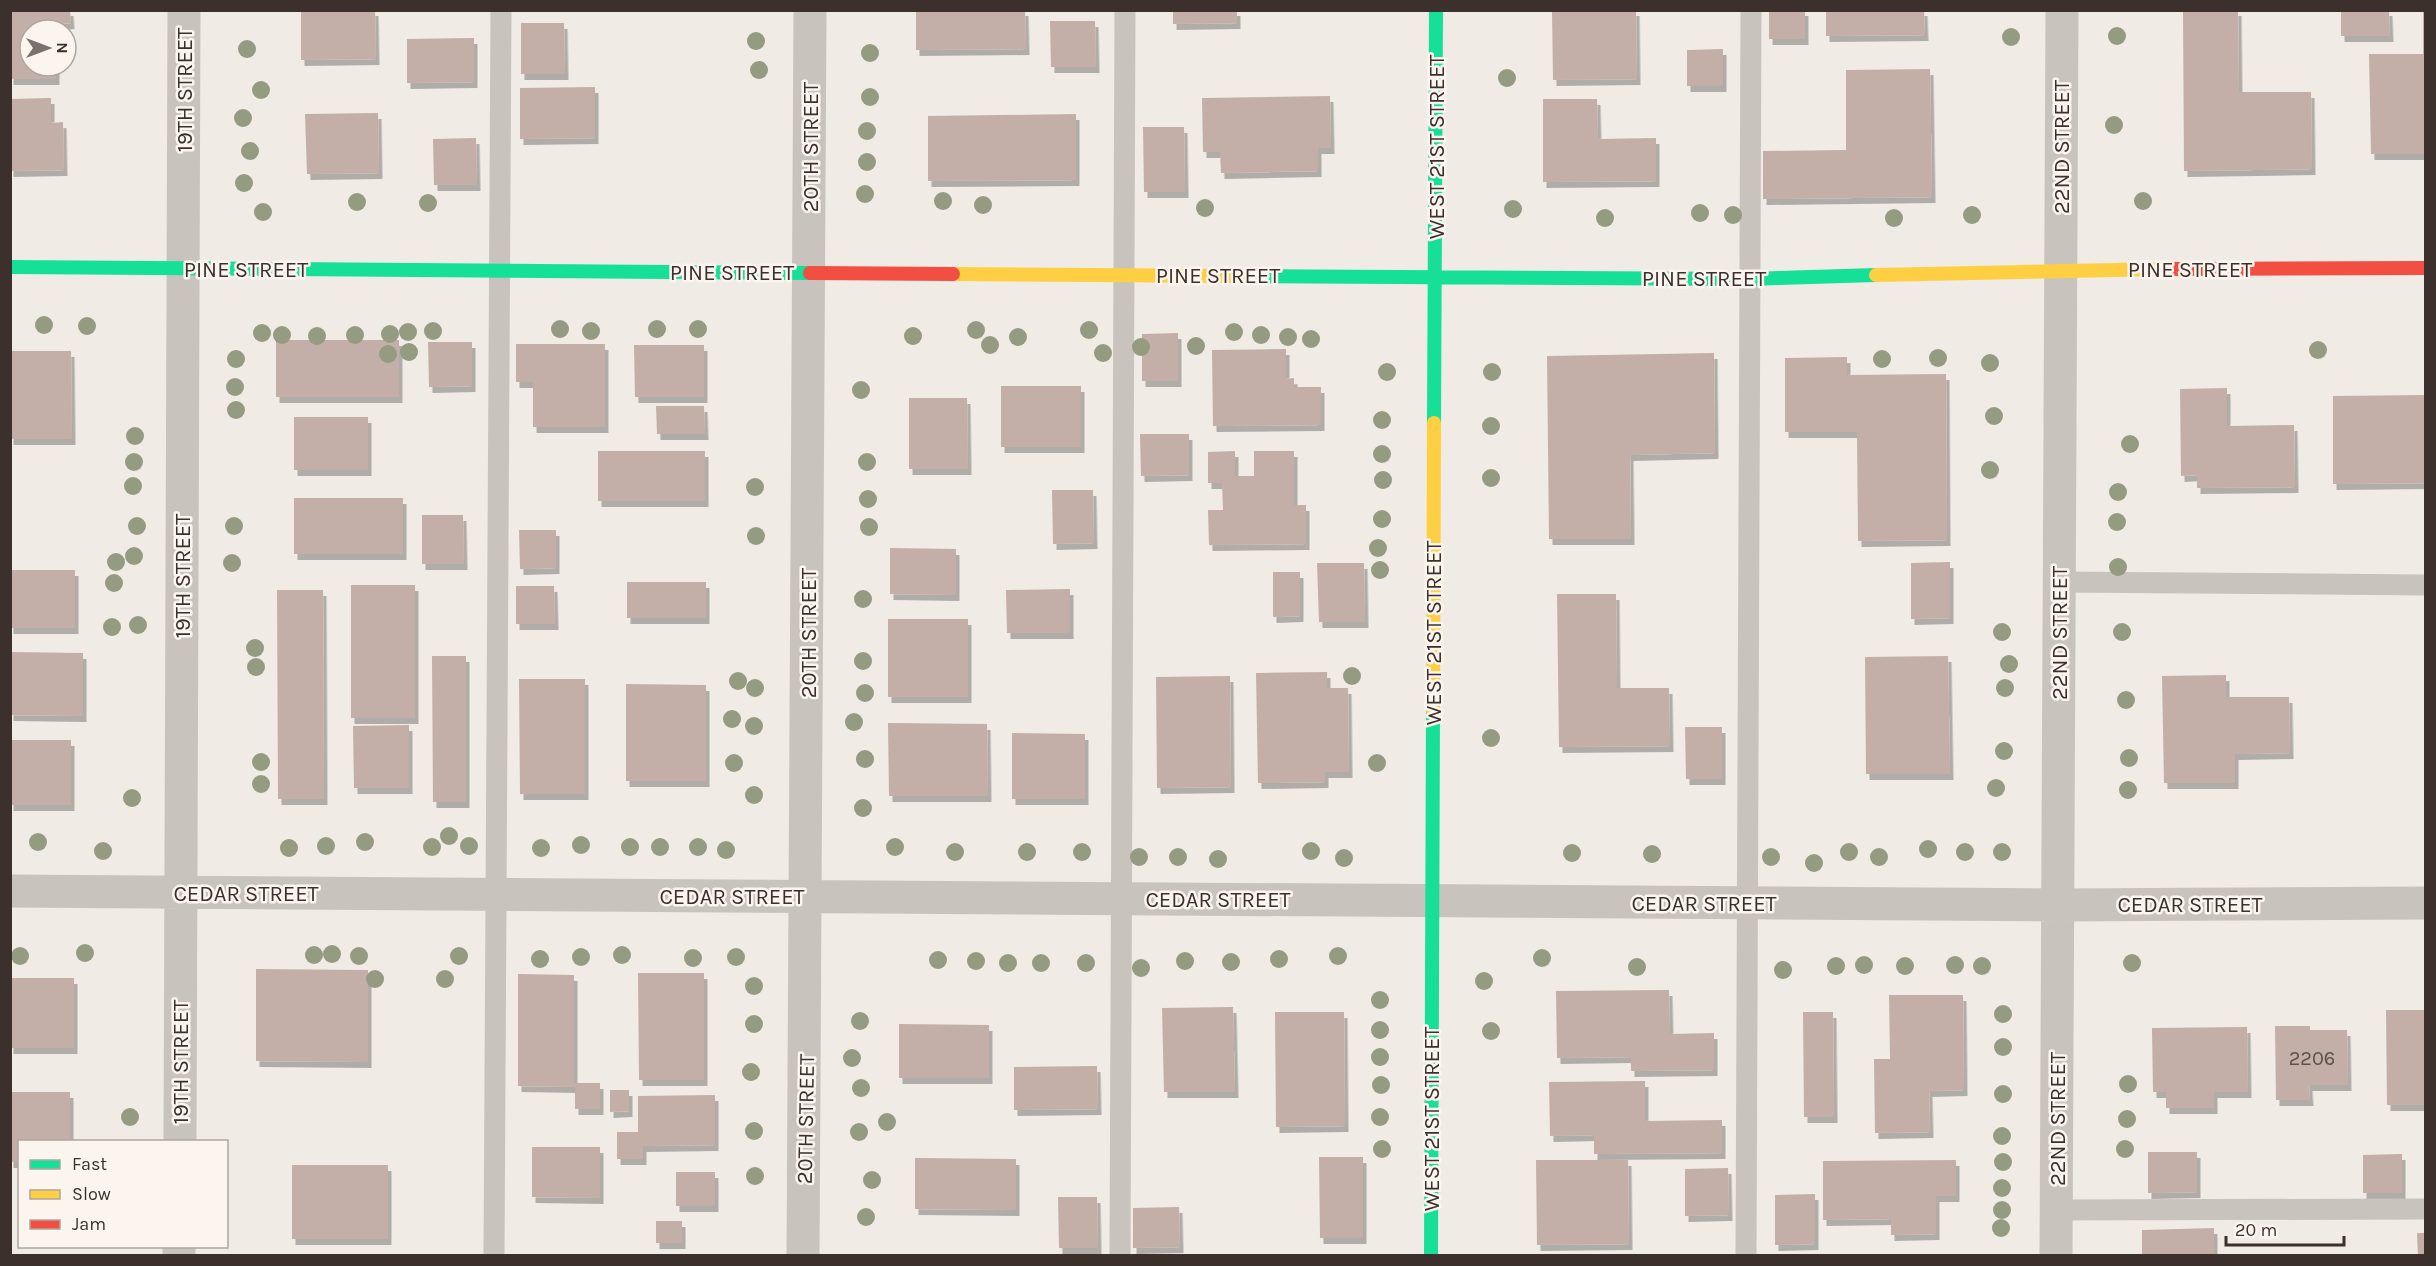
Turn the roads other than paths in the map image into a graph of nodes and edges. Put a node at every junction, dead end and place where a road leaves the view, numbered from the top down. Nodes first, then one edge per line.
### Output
1 (184, 10) edge
2 (501, 10) edge
3 (810, 10) edge
4 (1125, 10) edge
5 (1436, 10) edge
6 (1751, 10) edge
7 (2062, 10) edge
8 (10, 267) edge
9 (183, 268) junction
10 (2426, 268) edge
11 (501, 270) junction
12 (2061, 270) junction
13 (809, 273) junction
14 (1124, 275) junction
15 (1435, 276) junction
16 (1748, 279) junction
17 (2059, 582) junction
18 (2426, 585) edge
19 (10, 891) edge
20 (181, 892) junction
21 (495, 894) junction
22 (807, 896) junction
23 (1122, 898) junction
24 (1432, 901) junction
25 (1747, 903) junction
26 (2426, 903) edge
27 (2058, 905) junction
28 (180, 1140) edge
29 (2426, 1209) edge
30 (2057, 1210) junction
31 (494, 1256) edge
32 (803, 1256) edge
33 (1120, 1256) edge
34 (1431, 1256) edge
35 (1746, 1256) edge
36 (2056, 1256) edge

1 - 9 street, 19TH STREET
2 - 11 lane
3 - 13 street, 20TH STREET
4 - 14 lane
5 - 15 street, WEST 21ST STREET
6 - 16 lane
7 - 12 street, 22ND STREET
8 - 9 street, PINE STREET
9 - 11 street, PINE STREET
9 - 20 street, 19TH STREET
10 - 12 street, PINE STREET
11 - 13 street, PINE STREET
11 - 21 lane
12 - 16 street, PINE STREET
12 - 17 street, 22ND STREET
13 - 14 street, PINE STREET
13 - 22 street, 20TH STREET
14 - 15 street, PINE STREET
14 - 23 lane
15 - 16 street, PINE STREET
15 - 24 street, WEST 21ST STREET
16 - 25 lane
17 - 18 lane
17 - 27 street, 22ND STREET
19 - 20 street, CEDAR STREET
20 - 21 street, CEDAR STREET
20 - 28 street, 19TH STREET
21 - 22 street, CEDAR STREET
21 - 31 lane
22 - 23 street, CEDAR STREET
22 - 32 street, 20TH STREET
23 - 24 street, CEDAR STREET
23 - 33 lane
24 - 25 street, CEDAR STREET
24 - 34 street, WEST 21ST STREET
25 - 27 street, CEDAR STREET
25 - 35 lane
26 - 27 street, CEDAR STREET
27 - 30 street, 22ND STREET
29 - 30 lane
30 - 36 street, 22ND STREET

